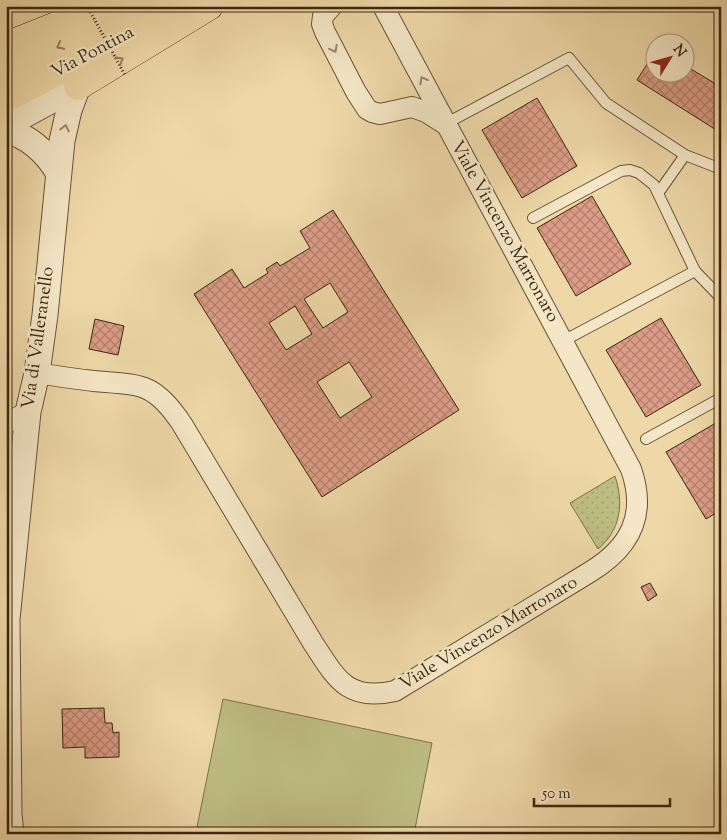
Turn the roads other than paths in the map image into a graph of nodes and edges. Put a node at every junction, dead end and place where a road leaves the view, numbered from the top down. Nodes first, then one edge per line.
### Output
1 (104, 6) edge
2 (134, 6) edge
3 (180, 6) edge
4 (209, 6) edge
5 (332, 6) edge
6 (383, 6) edge
7 (6, 46) edge
8 (6, 73) edge
9 (78, 86) junction
10 (6, 98) edge
11 (445, 124) junction
12 (6, 125) edge
13 (6, 130) edge
14 (685, 155) junction
15 (721, 169) edge
16 (58, 172) junction
17 (659, 192) junction
18 (533, 218) dead end
19 (695, 271) junction
20 (721, 298) edge
21 (563, 341) junction
22 (37, 373) junction
23 (721, 398) edge
24 (17, 418) edge
25 (646, 439) dead end
26 (7, 619) edge
27 (7, 743) edge
28 (11, 834) edge

1 - 7 highway
2 -> 8 highway, Via Pontina
3 - 10 highway, Via Pontina
9 -> 4 highway
5 -> 11 street, Viale Vincenzo Marronaro
11 -> 6 street, Viale Vincenzo Marronaro
9 - 12 street, Via Pontina
16 -> 9 street, Via di Valleranello
11 - 14 lane
11 - 21 street, Viale Vincenzo Marronaro
13 - 16 street
14 - 15 lane
14 - 17 lane
16 - 22 street, Via di Valleranello
17 - 18 lane
17 - 19 lane
19 - 20 lane
19 - 21 lane
21 - 22 street, Viale Vincenzo Marronaro
22 - 24 street, Via di Valleranello
23 - 25 lane
24 - 26 street, Via di Valleranello
26 - 27 street, Via di Valleranello
27 - 28 street, Via di Valleranello

